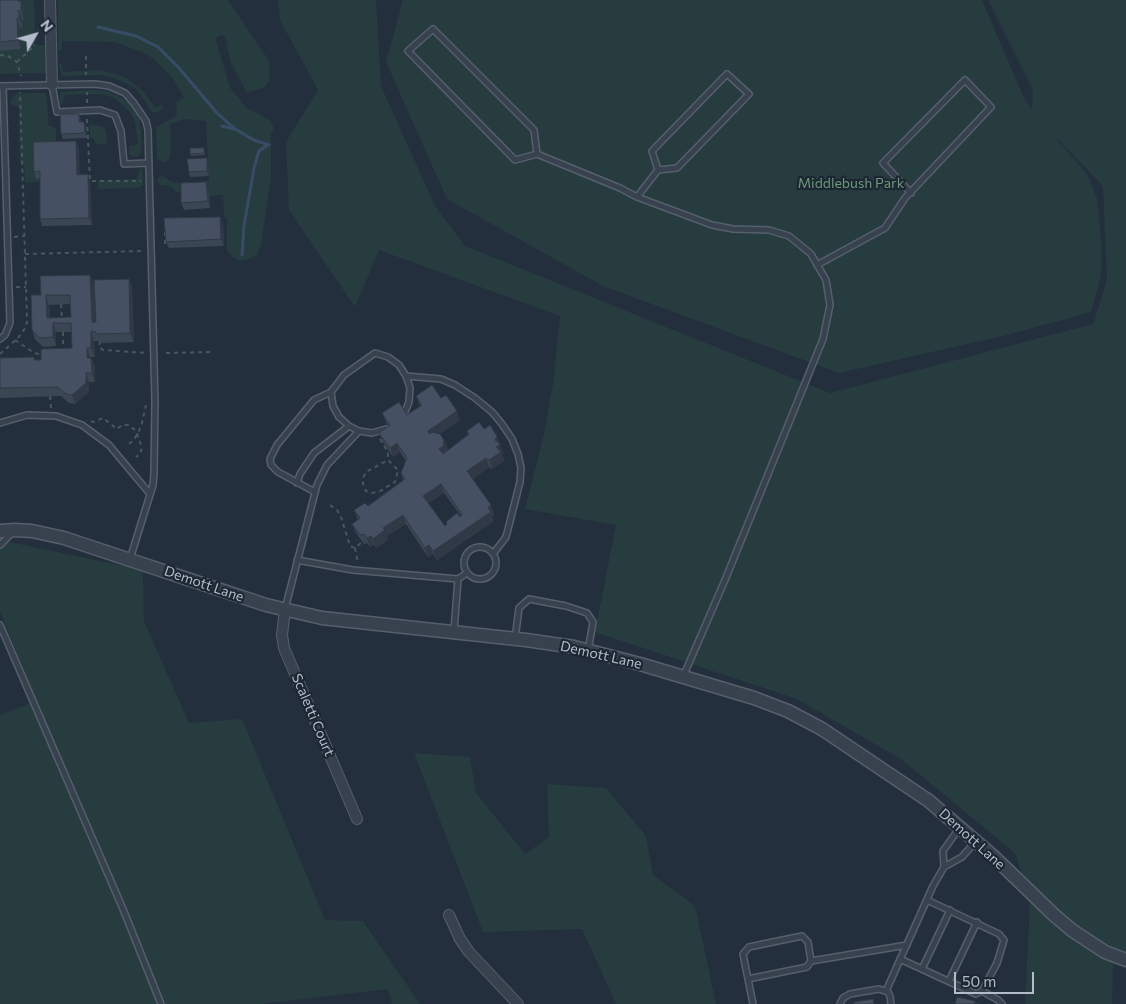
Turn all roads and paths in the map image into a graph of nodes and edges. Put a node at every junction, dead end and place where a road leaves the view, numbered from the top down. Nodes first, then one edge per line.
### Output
1 (50, 0) edge
2 (35, 45) dead end
3 (0, 55) edge
4 (86, 56) dead end
5 (17, 62) junction
6 (86, 75) dead end
7 (21, 76) dead end
8 (52, 85) junction
9 (2, 86) edge
10 (87, 90) dead end
11 (20, 92) dead end
12 (87, 103) dead end
13 (87, 116) dead end
14 (537, 154) junction
15 (149, 164) junction
16 (658, 170) junction
17 (143, 181) dead end
18 (910, 193) junction
19 (637, 197) junction
20 (165, 224) edge
21 (166, 248) edge
22 (143, 251) dead end
23 (25, 254) junction
24 (817, 265) junction
25 (61, 304) edge
26 (62, 320) edge
27 (62, 332) edge
28 (0, 339) edge
29 (15, 341) junction
30 (100, 342) edge
31 (211, 352) dead end
32 (146, 353) dead end
33 (166, 353) dead end
34 (0, 354) edge
35 (48, 354) edge
36 (63, 354) edge
37 (406, 376) junction
38 (331, 392) junction
39 (50, 396) edge
40 (147, 402) dead end
41 (50, 408) dead end
42 (404, 414) edge
43 (89, 420) dead end
44 (0, 423) edge
45 (349, 426) junction
46 (389, 427) edge
47 (358, 431) junction
48 (138, 434) junction
49 (380, 439) edge
50 (129, 444) dead end
51 (136, 457) dead end
52 (388, 460) junction
53 (298, 483) junction
54 (315, 492) junction
55 (150, 494) junction
56 (330, 504) dead end
57 (15, 530) junction
58 (0, 531) edge
59 (362, 542) edge
60 (0, 545) edge
61 (355, 548) junction
62 (493, 554) junction
63 (130, 559) junction
64 (298, 560) junction
65 (360, 570) junction
66 (467, 573) junction
67 (458, 579) junction
68 (285, 609) junction
69 (0, 625) edge
70 (454, 633) junction
71 (515, 639) junction
72 (588, 651) junction
73 (683, 677) junction
74 (357, 819) dead end
75 (960, 827) junction
76 (976, 841) junction
77 (944, 867) junction
78 (927, 900) junction
79 (950, 910) junction
80 (449, 915) dead end
81 (976, 922) junction
82 (907, 945) junction
83 (900, 959) junction
84 (1126, 960) edge
85 (811, 961) junction
86 (922, 969) junction
87 (748, 979) junction
88 (949, 982) junction
89 (886, 991) junction
90 (982, 991) junction
91 (161, 1004) edge
92 (518, 1004) edge
93 (753, 1004) edge
94 (840, 1004) edge
95 (891, 1004) edge
96 (1002, 1004) edge

1 - 8 street
2 - 5 path
3 - 5 path
4 - 6 path
5 - 7 path
8 - 9 lane
8 - 15 lane
8 - 15 lane
9 - 28 lane
10 - 12 path
11 - 23 path
13 - 17 path
14 - 14 lane
14 - 19 lane
15 - 55 lane
16 - 16 lane
16 - 19 lane
18 - 18 lane
18 - 24 lane
19 - 24 lane
20 - 21 path
22 - 23 path
23 - 29 path
24 - 73 lane
25 - 26 path
27 - 36 path
29 - 34 path
29 - 35 path
30 - 32 path
31 - 33 path
37 - 38 lane
37 - 42 lane
37 - 62 lane
38 - 45 lane
38 - 53 lane
39 - 41 path
40 - 48 path
43 - 48 path
44 - 55 lane
45 - 47 lane
45 - 53 lane
46 - 47 lane
47 - 54 lane
48 - 50 path
48 - 51 path
49 - 52 path
52 - 52 path
53 - 54 lane
54 - 64 lane
55 - 63 lane
56 - 61 path
57 - 58 street, Demott Lane
57 - 60 lane
57 - 63 street, Demott Lane
59 - 61 path
61 - 65 path
62 - 66 lane
62 - 66 lane
63 - 68 street, Demott Lane
64 - 65 lane
64 - 68 lane
65 - 67 lane
66 - 67 lane
67 - 70 lane
68 - 70 street, Demott Lane
68 - 74 street, Scaletti Court
69 - 91 lane
70 - 71 street, Demott Lane
71 - 72 street, Demott Lane
71 - 72 lane
72 - 73 street, Demott Lane
73 - 75 street, Demott Lane
75 - 76 street, Demott Lane
75 - 77 lane
76 - 77 lane
76 - 84 street, Demott Lane
77 - 78 lane
78 - 79 lane
78 - 82 lane
79 - 81 lane
79 - 86 lane
80 - 92 street
81 - 88 lane
81 - 90 lane
82 - 83 lane
82 - 85 lane
83 - 86 lane
83 - 89 lane
85 - 87 lane
85 - 87 lane
86 - 88 lane
87 - 93 lane
88 - 90 lane
89 - 94 lane
89 - 95 lane
90 - 96 lane

